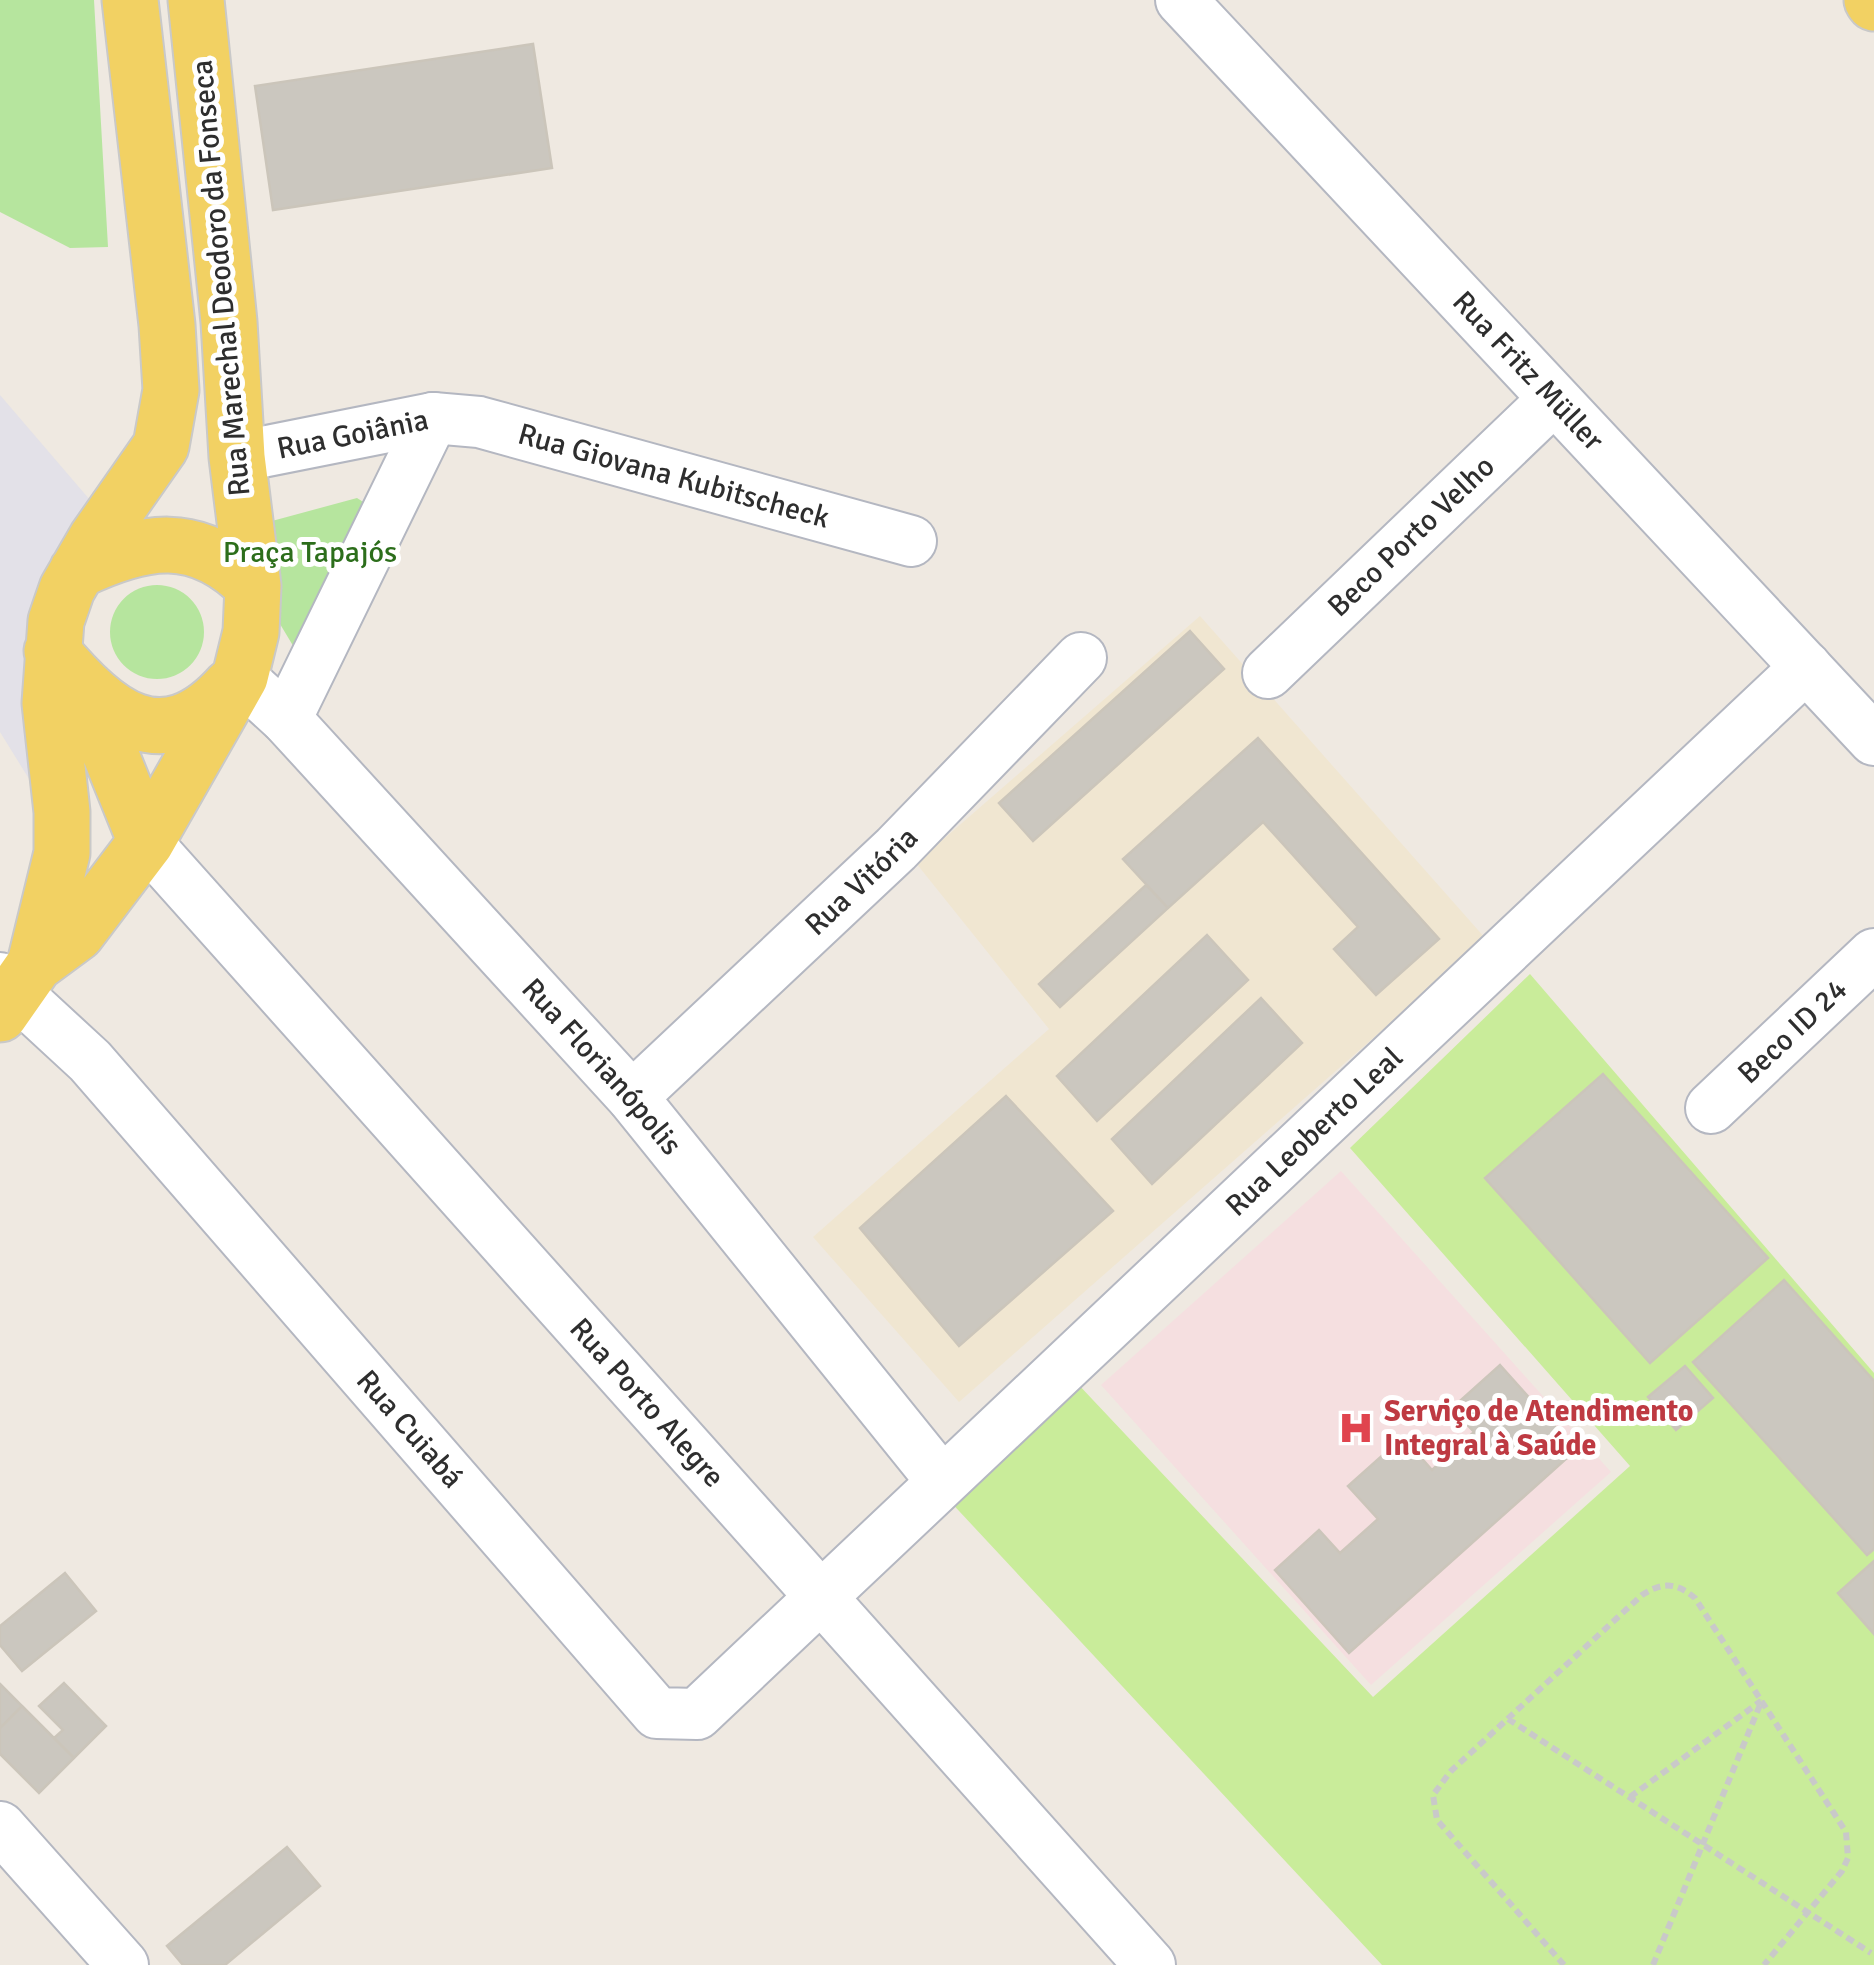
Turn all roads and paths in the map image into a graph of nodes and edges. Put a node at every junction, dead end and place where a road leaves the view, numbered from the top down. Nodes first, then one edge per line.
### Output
1 (130, 0) edge
2 (196, 0) edge
3 (1181, 0) edge
4 (1554, 399) junction
5 (433, 418) junction
6 (236, 458) junction
7 (911, 541) dead end
8 (78, 571) junction
9 (253, 586) junction
10 (1081, 658) dead end
11 (1806, 667) junction
12 (69, 671) junction
13 (1268, 674) dead end
14 (240, 676) junction
15 (286, 719) junction
16 (1874, 740) edge
17 (146, 842) junction
18 (1874, 954) edge
19 (13, 987) edge
20 (632, 1097) junction
21 (1711, 1108) dead end
22 (941, 1480) junction
23 (821, 1594) junction
24 (1762, 1700) junction
25 (1508, 1719) junction
26 (1630, 1797) junction
27 (0, 1826) edge
28 (1703, 1844) junction
29 (1808, 1912) junction
30 (1871, 1953) dead end
31 (123, 1965) edge
32 (1150, 1965) edge
33 (1564, 1965) edge
34 (1653, 1965) edge
35 (1764, 1965) edge

1 - 8 main road, Rua Marechal Deodoro da Fonseca
2 - 6 main road, Rua Marechal Deodoro da Fonseca
3 - 4 street, Rua Fritz Müller
4 - 11 street, Rua Fritz Müller
4 - 13 street, Beco Porto Velho
5 - 6 street, Rua Goiânia
5 - 7 street, Rua Giovana Kubitscheck
5 - 15 street, Rua Goiânia
6 - 9 main road, Rua Marechal Deodoro da Fonseca
8 - 9 main road
8 - 12 main road, Rua Marechal Deodoro da Fonseca
9 - 14 main road, Rua Marechal Deodoro da Fonseca
10 - 20 street, Rua Vitória
11 - 16 street, Rua Fritz Müller
11 - 22 street, Rua Leoberto Leal
12 - 14 main road
12 - 17 main road
12 - 19 main road, Rua Marechal Deodoro da Fonseca
14 - 15 street, Rua Florianópolis
14 - 17 main road, Rua Marechal Deodoro da Fonseca
15 - 20 street, Rua Florianópolis
17 - 19 main road, Rua Marechal Deodoro da Fonseca
17 - 23 street, Rua Porto Alegre
18 - 21 street, Beco ID 24
19 - 23 street, Rua Cuiabá
20 - 22 street, Rua Florianópolis
22 - 23 street, Rua Leoberto Leal
23 - 32 street, Rua Porto Alegre
24 - 25 path
24 - 26 path
24 - 28 path
24 - 29 path
25 - 26 path
25 - 33 path
26 - 28 path
27 - 31 street
28 - 29 path
28 - 34 path
29 - 30 path
29 - 35 path

